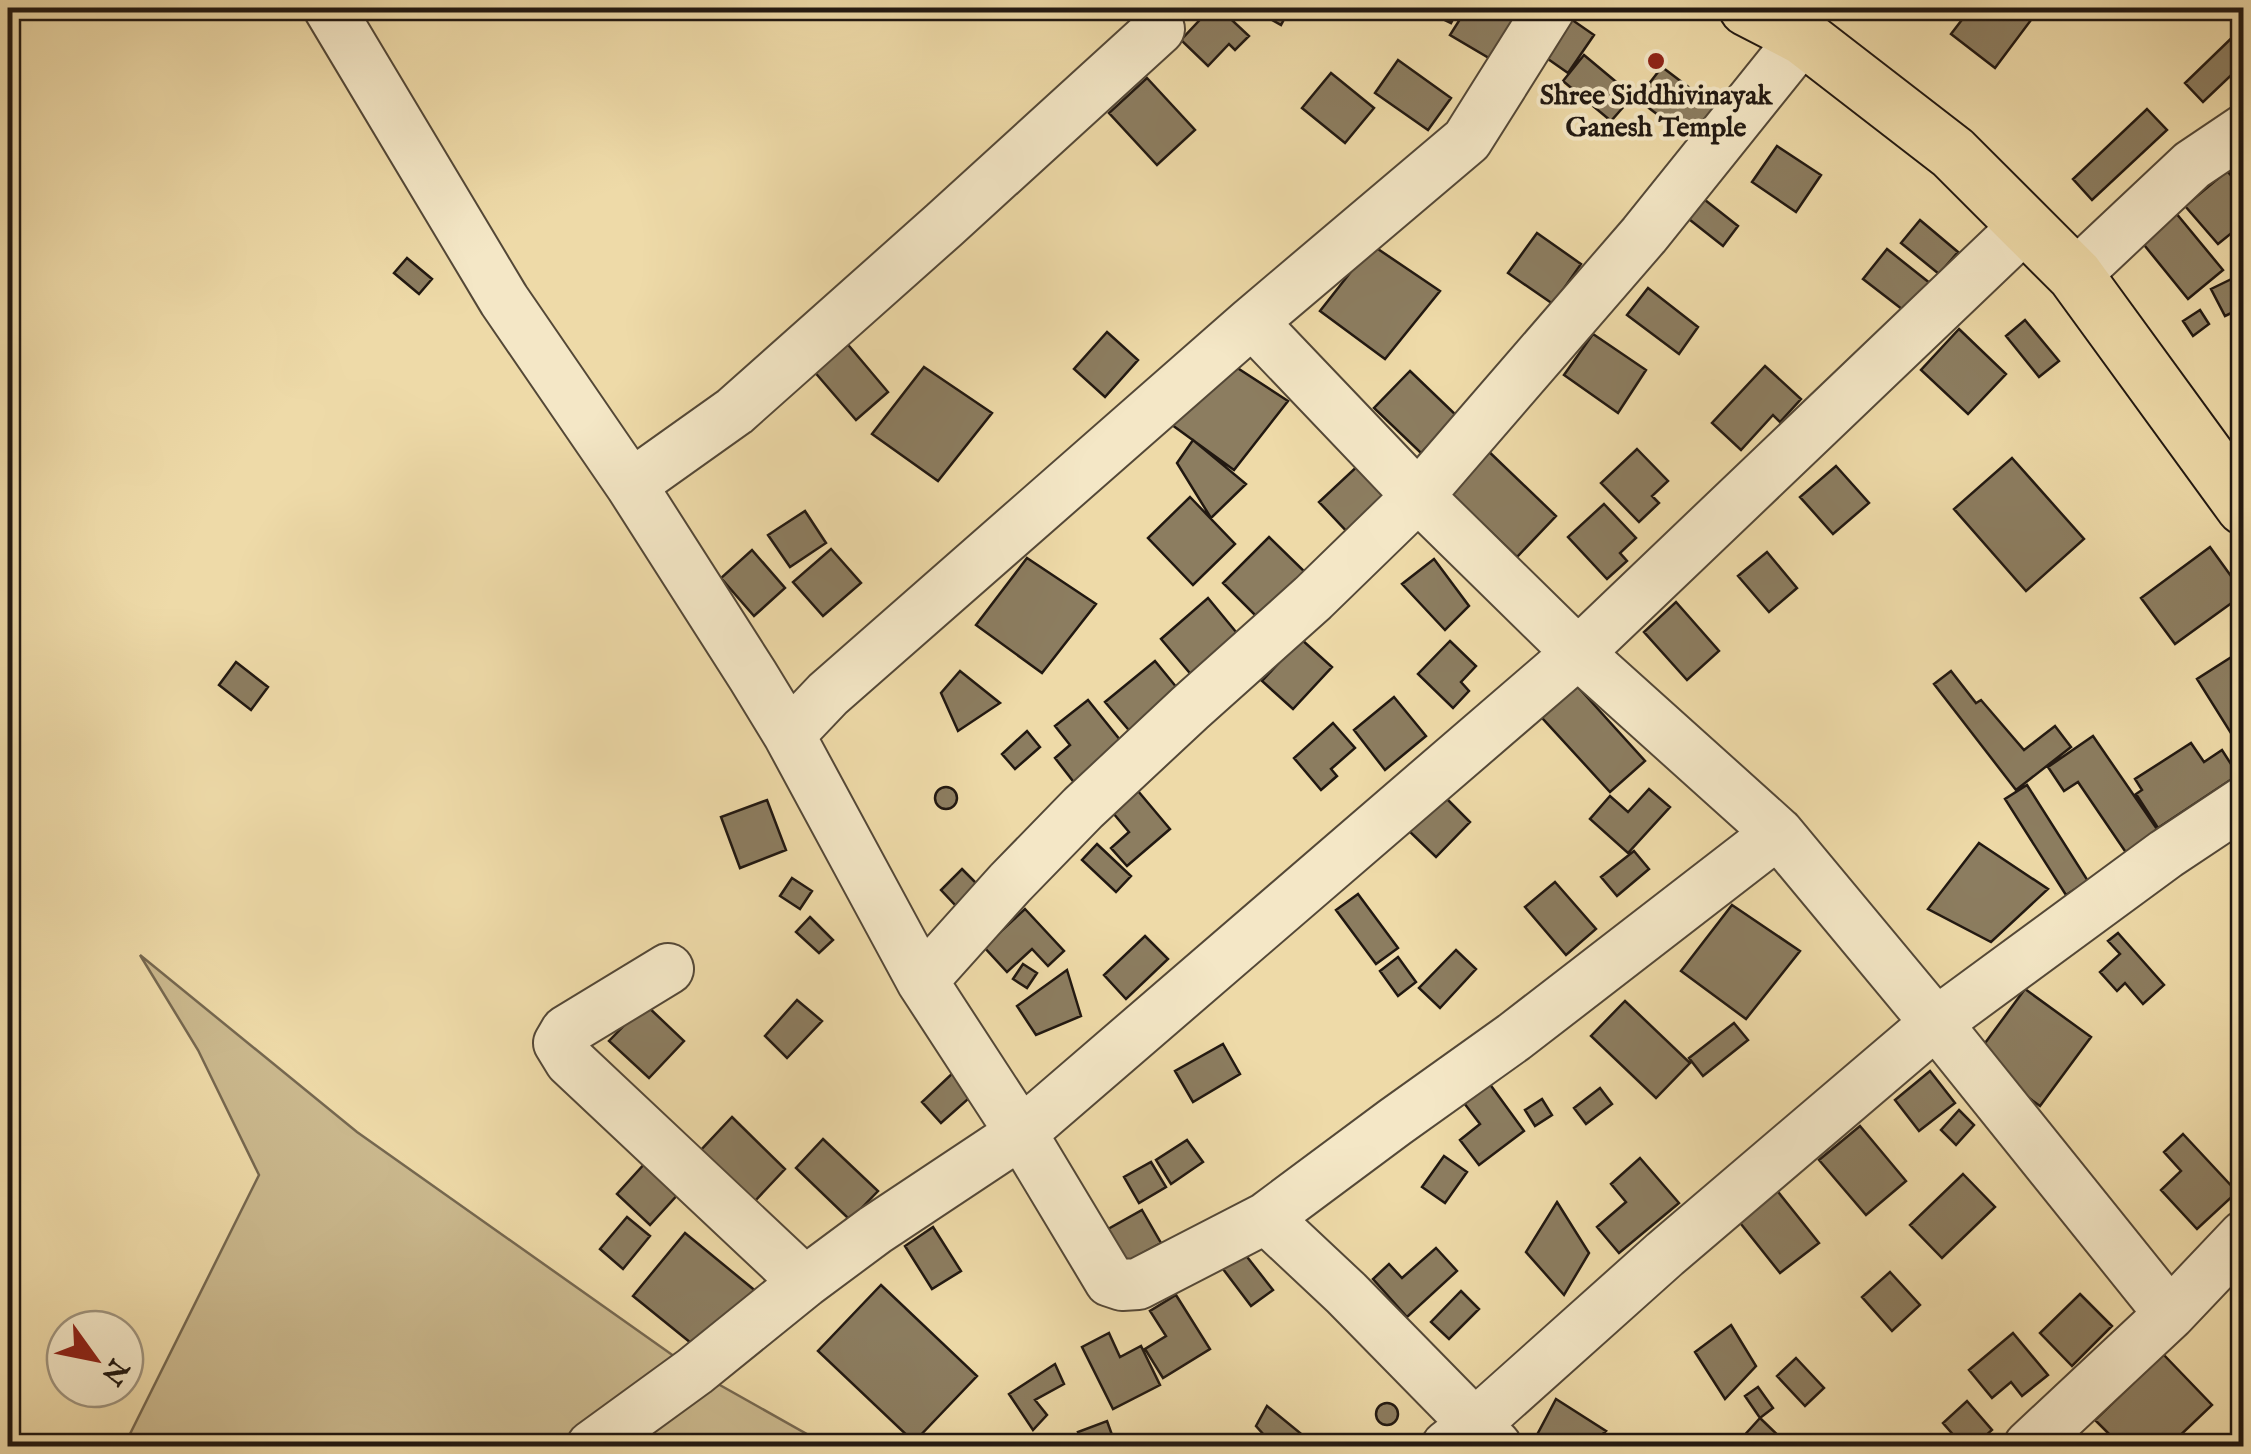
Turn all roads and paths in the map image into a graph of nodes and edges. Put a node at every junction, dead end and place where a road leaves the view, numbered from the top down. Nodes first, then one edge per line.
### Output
1 (329, 8) edge
2 (1550, 8) edge
3 (1747, 8) edge
4 (1159, 30) dead end
5 (1803, 36) junction
6 (2244, 130) edge
7 (2025, 226) junction
8 (2075, 275) junction
9 (1252, 322) junction
10 (631, 485) junction
11 (1418, 496) junction
12 (2244, 507) edge
13 (1578, 653) junction
14 (789, 735) junction
15 (2244, 802) edge
16 (1778, 834) junction
17 (668, 969) dead end
18 (922, 981) junction
19 (1936, 1023) junction
20 (1021, 1134) junction
21 (1266, 1218) junction
22 (2244, 1236) edge
23 (805, 1282) junction
24 (2170, 1314) junction
25 (1473, 1439) edge
26 (592, 1446) edge
27 (2029, 1446) edge

1 - 10 street
2 - 9 street
3 - 5 main road
4 - 10 street
5 - 7 main road
5 - 11 street
6 - 8 street
7 - 8 main road
7 - 13 street
8 - 12 main road
9 - 11 street
9 - 14 street
10 - 14 street
11 - 13 street
11 - 18 street
13 - 16 street
13 - 20 street
14 - 18 street
15 - 19 street
16 - 19 street
16 - 21 street
17 - 23 street
18 - 20 street
19 - 24 street
19 - 25 street
20 - 21 street
20 - 23 street
21 - 25 street
22 - 24 street
23 - 26 street
24 - 27 street

